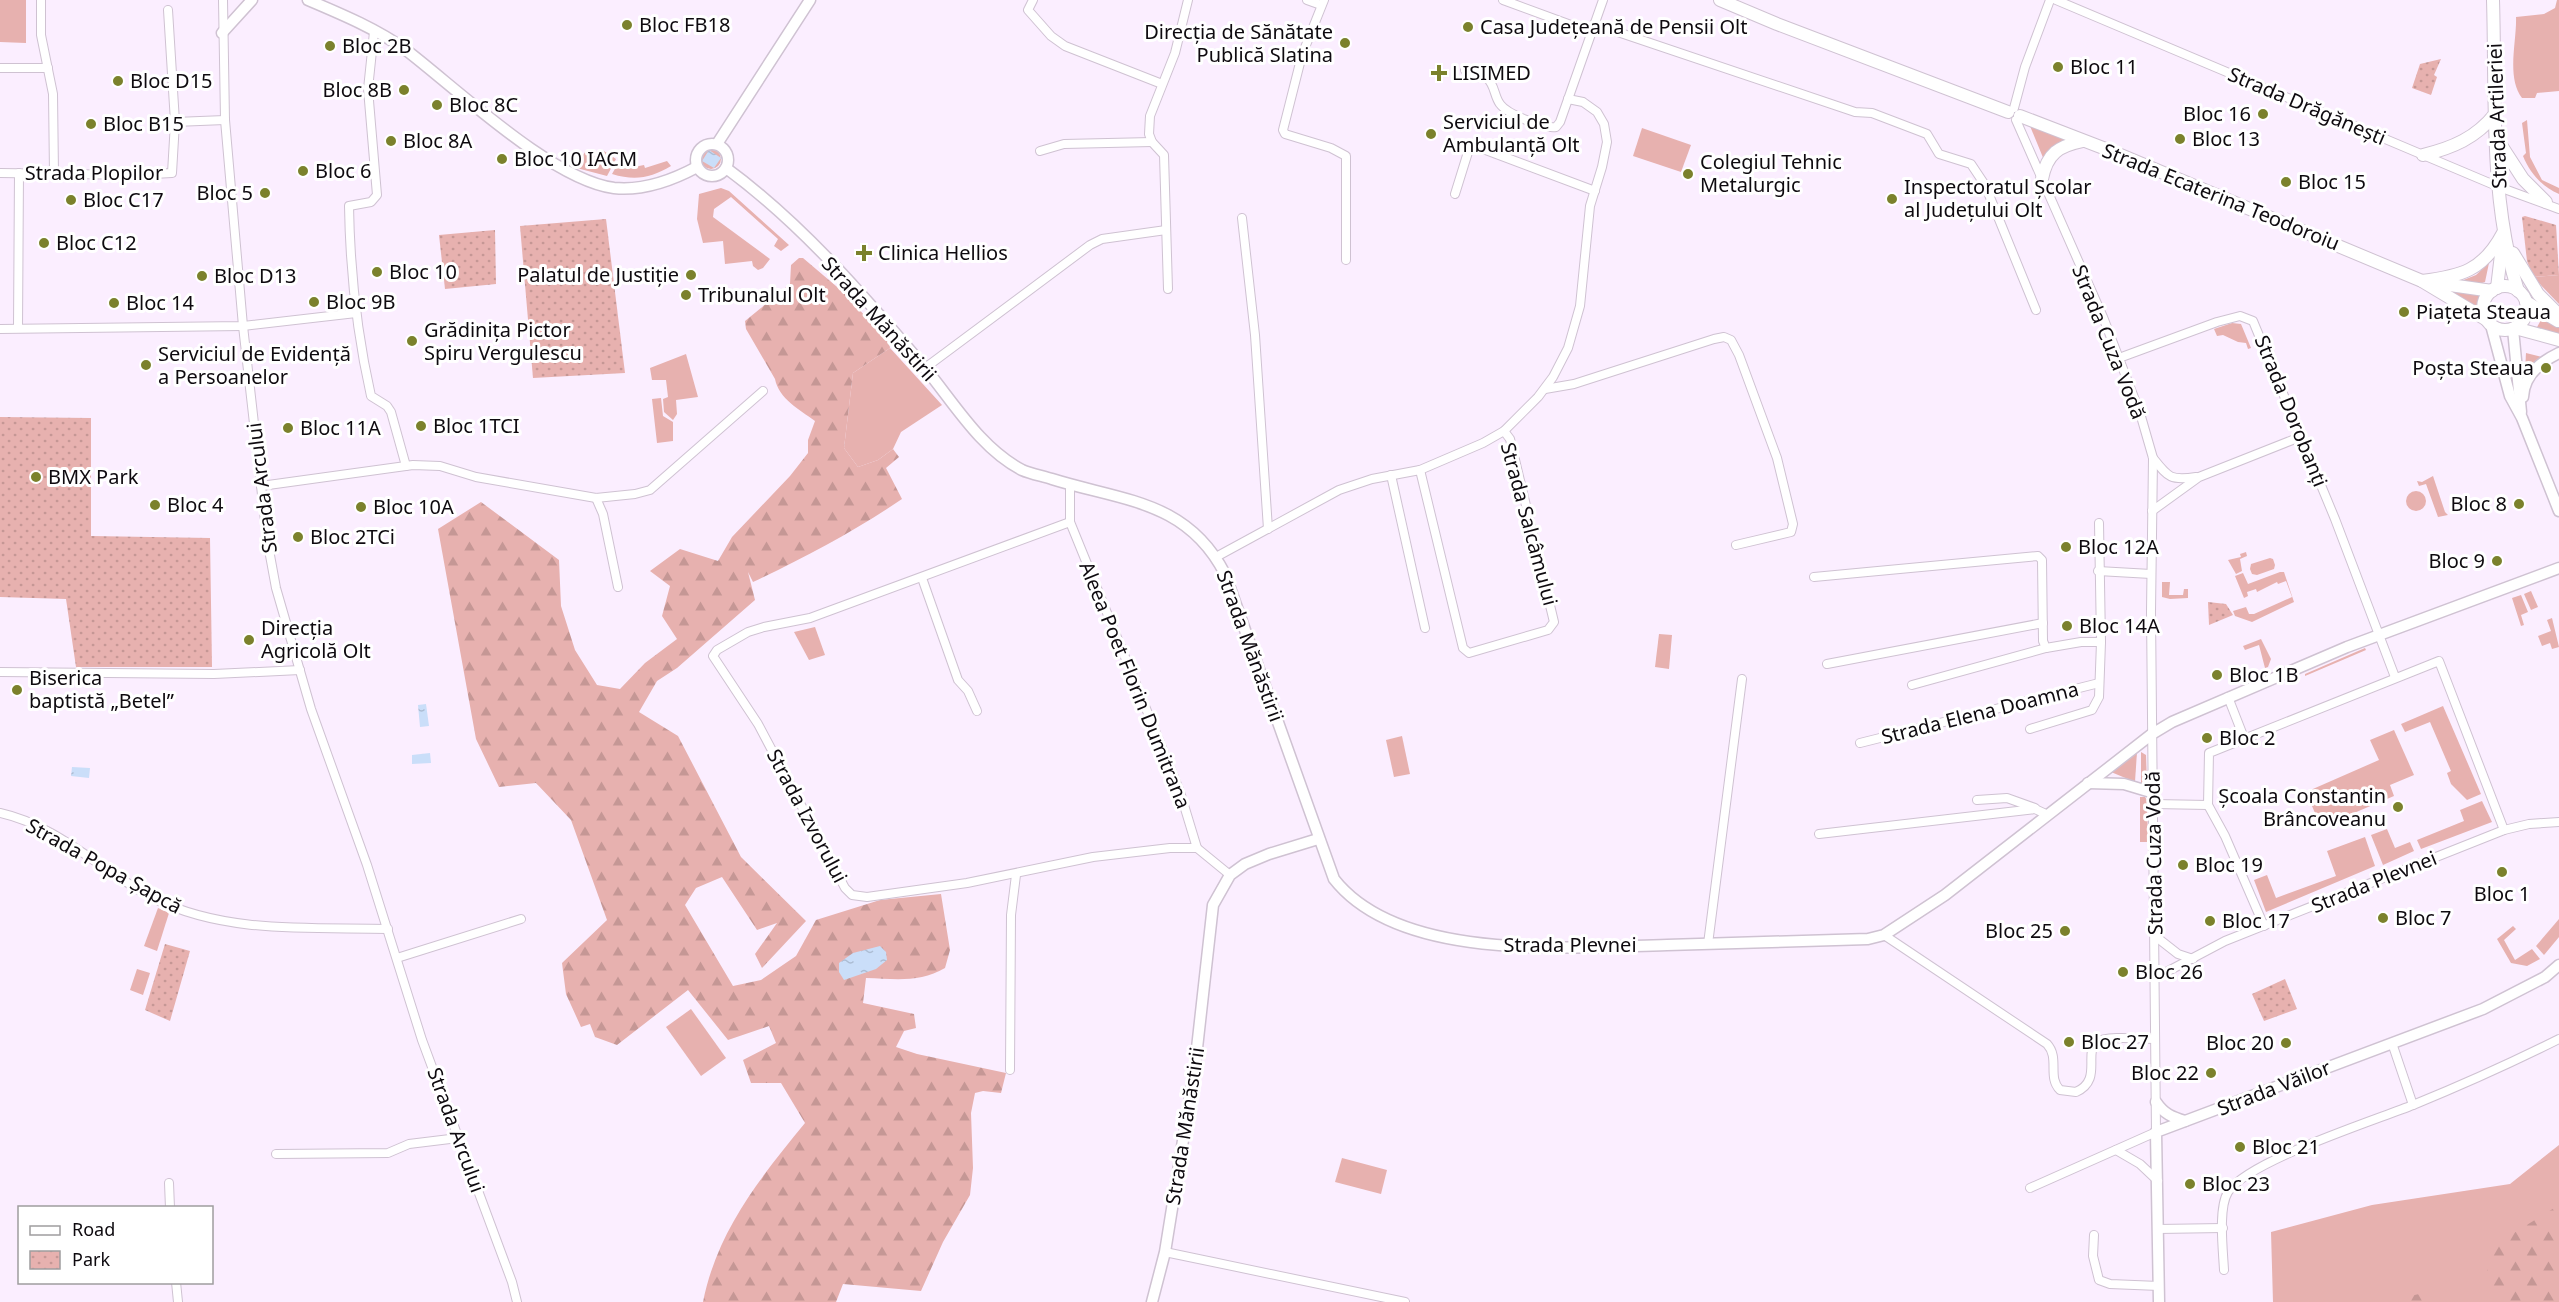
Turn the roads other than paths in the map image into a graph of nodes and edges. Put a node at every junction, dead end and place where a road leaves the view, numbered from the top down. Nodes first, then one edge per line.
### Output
1 (41, 0) edge
2 (223, 0) edge
3 (252, 0) edge
4 (308, 0) edge
5 (810, 0) edge
6 (1033, 0) edge
7 (1188, 0) edge
8 (1307, 0) edge
9 (1503, 0) edge
10 (1603, 0) edge
11 (1720, 0) edge
12 (2050, 0) edge
13 (2056, 0) edge
14 (2493, 0) edge
15 (1323, 3) edge
16 (168, 10) dead end
17 (1592, 28) junction
18 (374, 32) junction
19 (222, 33) junction
20 (0, 68) edge
21 (48, 68) junction
22 (1465, 70) dead end
23 (1162, 84) junction
24 (1568, 99) junction
25 (2014, 114) junction
26 (2495, 114) junction
27 (225, 120) junction
28 (175, 122) junction
29 (2495, 134) junction
30 (2085, 141) junction
31 (1152, 142) junction
32 (717, 144) junction
33 (1040, 151) dead end
34 (2423, 155) junction
35 (697, 167) junction
36 (726, 168) junction
37 (0, 173) edge
38 (19, 173) junction
39 (54, 174) junction
40 (2042, 179) junction
41 (2499, 187) junction
42 (1595, 191) junction
43 (1455, 194) dead end
44 (2546, 202) junction
45 (2559, 209) edge
46 (1242, 218) dead end
47 (1166, 230) junction
48 (2503, 233) junction
49 (1346, 260) dead end
50 (2422, 281) junction
51 (1168, 289) dead end
52 (2494, 290) junction
53 (2518, 291) junction
54 (2526, 302) junction
55 (2036, 310) dead end
56 (357, 313) junction
57 (2559, 315) edge
58 (2489, 322) junction
59 (2559, 322) edge
60 (243, 326) junction
61 (0, 328) edge
62 (18, 328) junction
63 (2514, 328) junction
64 (2559, 340) edge
65 (2559, 352) edge
66 (2119, 358) junction
67 (925, 368) junction
68 (1545, 389) junction
69 (763, 391) dead end
70 (2522, 418) junction
71 (1504, 431) junction
72 (2300, 437) junction
73 (2153, 458) junction
74 (406, 466) junction
75 (1420, 470) junction
76 (1390, 475) junction
77 (2199, 477) junction
78 (1070, 485) junction
79 (261, 486) junction
80 (596, 498) junction
81 (2152, 511) junction
82 (2559, 511) edge
83 (1070, 522) junction
84 (2099, 524) dead end
85 (1268, 529) junction
86 (1736, 545) dead end
87 (1216, 557) junction
88 (2559, 568) edge
89 (2098, 571) junction
90 (2151, 574) junction
91 (1814, 577) dead end
92 (922, 578) junction
93 (618, 587) dead end
94 (2043, 623) junction
95 (1425, 628) dead end
96 (2380, 635) junction
97 (2101, 642) junction
98 (2046, 648) junction
99 (1827, 664) dead end
100 (300, 670) junction
101 (0, 672) edge
102 (2395, 677) junction
103 (1742, 679) dead end
104 (2099, 683) junction
105 (1912, 685) dead end
106 (2228, 697) junction
107 (977, 711) dead end
108 (2030, 729) dead end
109 (2152, 734) junction
110 (2244, 738) junction
111 (1860, 743) dead end
112 (2088, 783) junction
113 (2154, 799) junction
114 (1977, 800) dead end
115 (2208, 805) junction
116 (2035, 809) junction
117 (0, 813) edge
118 (2048, 815) junction
119 (2559, 822) edge
120 (2504, 830) junction
121 (1819, 834) dead end
122 (1318, 838) junction
123 (1197, 848) junction
124 (1016, 875) junction
125 (1230, 875) junction
126 (521, 919) dead end
127 (2264, 926) junction
128 (388, 929) junction
129 (1884, 935) junction
130 (2155, 936) junction
131 (1708, 944) junction
132 (397, 958) junction
133 (2193, 959) junction
134 (2559, 965) edge
135 (2155, 978) junction
136 (2155, 1039) junction
137 (2559, 1040) edge
138 (2392, 1043) junction
139 (1010, 1070) dead end
140 (2156, 1102) junction
141 (2414, 1105) junction
142 (2185, 1121) junction
143 (2156, 1132) junction
144 (458, 1138) junction
145 (2116, 1150) junction
146 (276, 1154) dead end
147 (2158, 1181) junction
148 (169, 1183) dead end
149 (2030, 1188) dead end
150 (170, 1206) edge
151 (2223, 1228) junction
152 (2158, 1229) junction
153 (2094, 1235) dead end
154 (1165, 1252) junction
155 (2224, 1269) dead end
156 (176, 1284) edge
157 (2159, 1286) junction
158 (178, 1302) edge
159 (517, 1302) edge
160 (1152, 1302) edge
161 (1405, 1302) edge
162 (2160, 1302) edge

1 - 21 street
2 - 19 street, Strada Arcului
3 - 19 street
4 - 18 street
5 - 32 street
6 - 23 street
7 - 23 street
8 - 15 street
9 - 17 street
10 - 17 street
11 - 25 main road, Strada Ecaterina Teodoroiu
12 - 25 street
13 - 34 street, Strada Drăgănești
14 - 26 main road, Strada Artileriei
15 - 49 street
16 - 28 street, Strada Plopilor
17 - 24 street
17 - 55 street
18 - 35 street
18 - 56 street
19 - 27 street, Strada Arcului
20 - 21 street
21 - 39 street
22 - 24 street
23 - 31 street
24 - 42 street, Strada Salcâmului
25 - 30 main road, Strada Ecaterina Teodoroiu
25 - 40 street, Strada Cuza Vodă
26 - 29 main road, Strada Artileriei
26 - 34 main road
27 - 28 street
27 - 60 street, Strada Arcului
28 - 39 street, Strada Plopilor
29 - 41 main road, Strada Artileriei
29 - 44 main road
30 - 40 main road
30 - 50 main road, Strada Ecaterina Teodoroiu
31 - 33 street
31 - 47 street
32 - 35 street
32 - 36 street
34 - 41 street, Strada Drăgănești
35 - 36 street
36 - 67 street, Strada Mănăstirii
37 - 38 street, Strada Plopilor
38 - 39 street, Strada Plopilor
38 - 62 street
40 - 66 street, Strada Cuza Vodă
41 - 44 street, Strada Drăgănești
41 - 48 main road, Strada Artileriei
42 - 43 street
42 - 68 street, Strada Salcâmului
44 - 45 street, Strada Drăgănești
46 - 85 street
47 - 51 street
47 - 67 street
48 - 50 main road
48 - 52 main road, Strada Artileriei
48 - 53 main road, Strada Artileriei
48 - 57 main road
50 - 52 main road, Strada Ecaterina Teodoroiu
50 - 58 main road, Strada Ecaterina Teodoroiu
52 - 53 main road
52 - 58 main road
53 - 54 main road
54 - 59 main road
54 - 63 main road
56 - 60 street
56 - 74 street
58 - 63 main road
58 - 70 street
60 - 62 street
60 - 79 street, Strada Arcului
61 - 62 street
63 - 64 main road
63 - 70 street
65 - 70 street
66 - 72 street, Strada Dorobanți
66 - 73 street, Strada Cuza Vodă
67 - 78 street, Strada Mănăstirii
68 - 71 street, Strada Salcâmului
68 - 86 street
69 - 80 street
70 - 82 street
71 - 75 street, Strada Salcâmului
71 - 75 street, Strada Salcâmului
72 - 77 street
72 - 96 street, Strada Dorobanți
73 - 77 street
73 - 81 street, Strada Cuza Vodă
74 - 79 street
74 - 80 street
75 - 76 street, Strada Salcâmului
76 - 85 street, Strada Salcâmului
76 - 95 street
77 - 81 street
78 - 83 street
78 - 87 street, Strada Mănăstirii
79 - 100 street, Strada Arcului
80 - 93 street
81 - 90 street, Strada Cuza Vodă
83 - 92 street, Strada Izvorului
83 - 123 street, Aleea Poet Florin Dumitrana
84 - 89 street
85 - 87 street, Strada Salcâmului
87 - 122 street, Strada Mănăstirii
88 - 96 street
89 - 90 street
89 - 97 street
90 - 109 street, Strada Cuza Vodă
91 - 94 street
92 - 107 street
92 - 124 street, Strada Izvorului
94 - 98 street
94 - 99 street
96 - 102 street
96 - 106 street
97 - 98 street
97 - 104 street, Strada Elena Doamna
98 - 105 street
100 - 101 street
100 - 128 street, Strada Arcului
102 - 110 street
102 - 120 street
103 - 131 street
104 - 108 street, Strada Elena Doamna
104 - 111 street, Strada Elena Doamna
106 - 109 street
106 - 110 street
109 - 112 street
109 - 113 street, Strada Cuza Vodă
110 - 115 street
112 - 113 street
112 - 118 street
113 - 115 street
113 - 130 street, Strada Cuza Vodă
114 - 116 street
115 - 127 street
116 - 118 street
116 - 121 street
117 - 128 street, Strada Popa Șapcă
118 - 129 street
119 - 120 street, Strada Plevnei
120 - 127 street, Strada Plevnei
122 - 125 street, Strada Mănăstirii
122 - 131 street, Strada Plevnei
123 - 124 street, Strada Izvorului
123 - 125 street
124 - 139 street
125 - 154 street, Strada Mănăstirii
126 - 132 street
127 - 133 street, Strada Plevnei
128 - 132 street, Strada Arcului
129 - 131 street, Strada Plevnei
129 - 136 street
130 - 133 street
130 - 135 street, Strada Cuza Vodă
132 - 144 street, Strada Arcului
133 - 135 street, Strada Plevnei
134 - 138 street, Strada Văilor
135 - 136 street, Strada Cuza Vodă
136 - 140 street, Strada Cuza Vodă
137 - 141 street
138 - 141 street
138 - 142 street, Strada Văilor
140 - 142 street
140 - 143 street, Strada Cuza Vodă
141 - 151 street
142 - 143 street, Strada Văilor
143 - 145 street
143 - 147 street, Strada Cuza Vodă
144 - 146 street
144 - 159 street, Strada Arcului
145 - 147 street
145 - 149 street
147 - 152 street, Strada Cuza Vodă
148 - 150 street
151 - 152 street
151 - 155 street
152 - 157 street, Strada Cuza Vodă
153 - 157 street
154 - 160 street, Strada Mănăstirii
154 - 161 street
156 - 158 street
157 - 162 street, Strada Cuza Vodă

